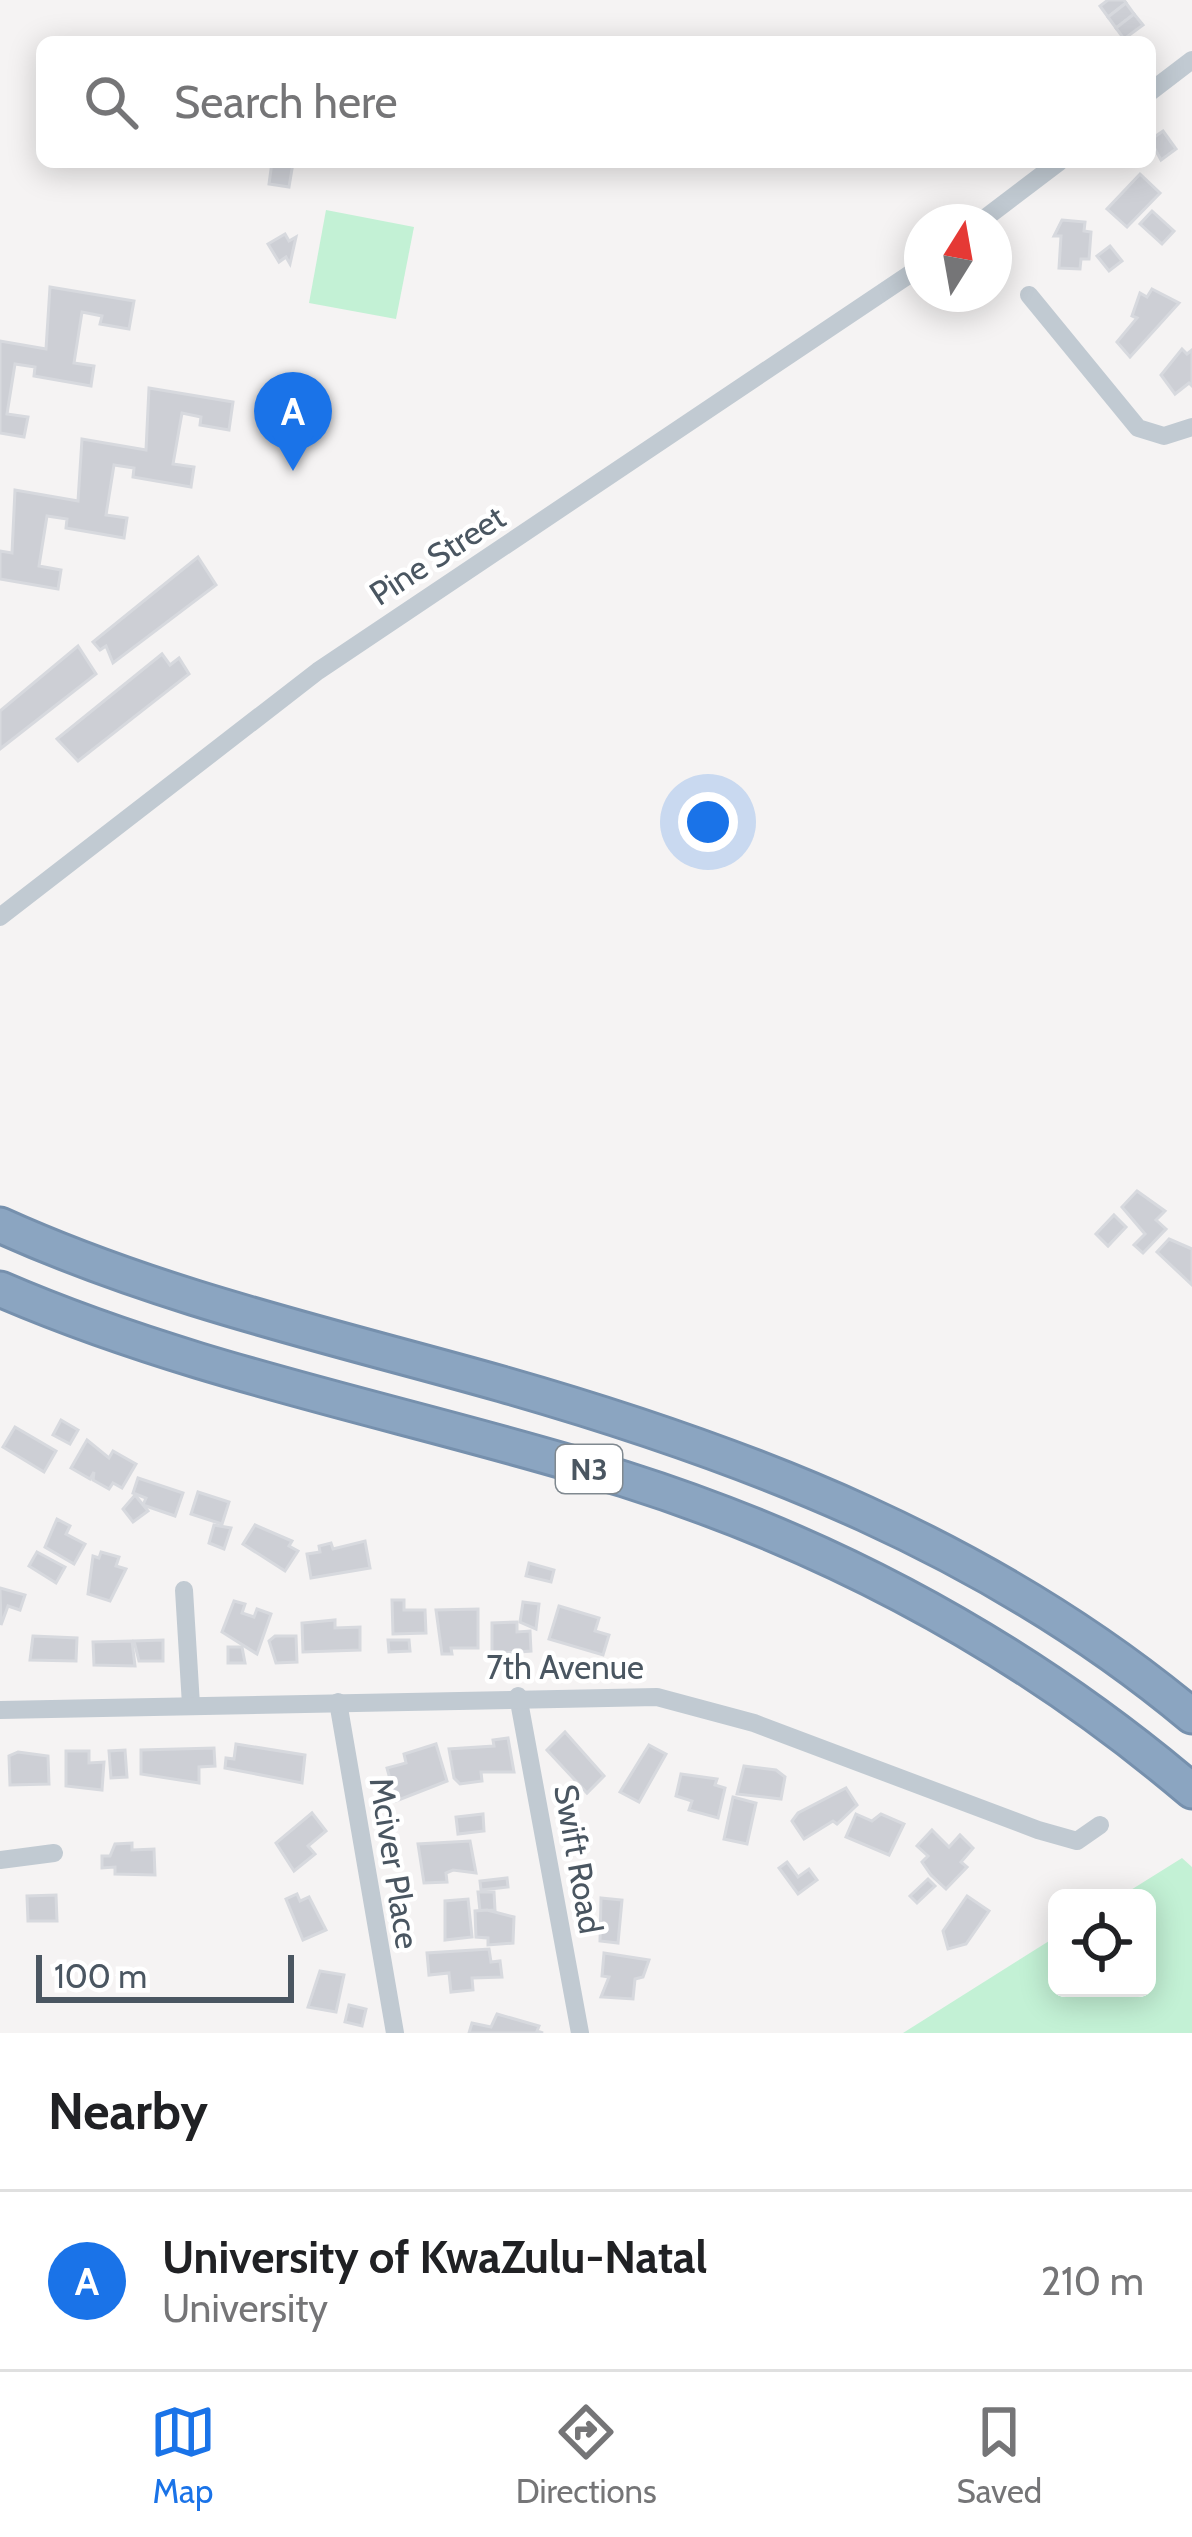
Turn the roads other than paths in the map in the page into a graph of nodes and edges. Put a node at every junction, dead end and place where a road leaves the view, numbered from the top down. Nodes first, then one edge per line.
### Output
1 (1192, 60) edge
2 (1156, 87) edge
3 (1051, 168) edge
4 (1004, 204) edge
5 (904, 278) edge
6 (1029, 295) dead end
7 (1192, 427) edge
8 (0, 917) edge
9 (0, 1225) edge
10 (0, 1289) edge
11 (184, 1590) dead end
12 (518, 1696) junction
13 (338, 1702) junction
14 (191, 1705) junction
15 (0, 1710) edge
16 (1192, 1716) edge
17 (1192, 1791) edge
18 (1100, 1825) dead end
19 (54, 1853) dead end
20 (0, 1860) edge
21 (395, 2033) edge
22 (580, 2033) edge

1 - 2 street
3 - 4 street
5 - 8 street, Pine Street
6 - 7 street
9 - 16 highway, N3
10 - 17 highway, N3
11 - 14 street
12 - 13 street, 7th Avenue
12 - 18 street, 7th Avenue
12 - 22 street, Swift Road
13 - 14 street, 7th Avenue
13 - 21 street, Mciver Place
14 - 15 street, 7th Avenue
19 - 20 street

